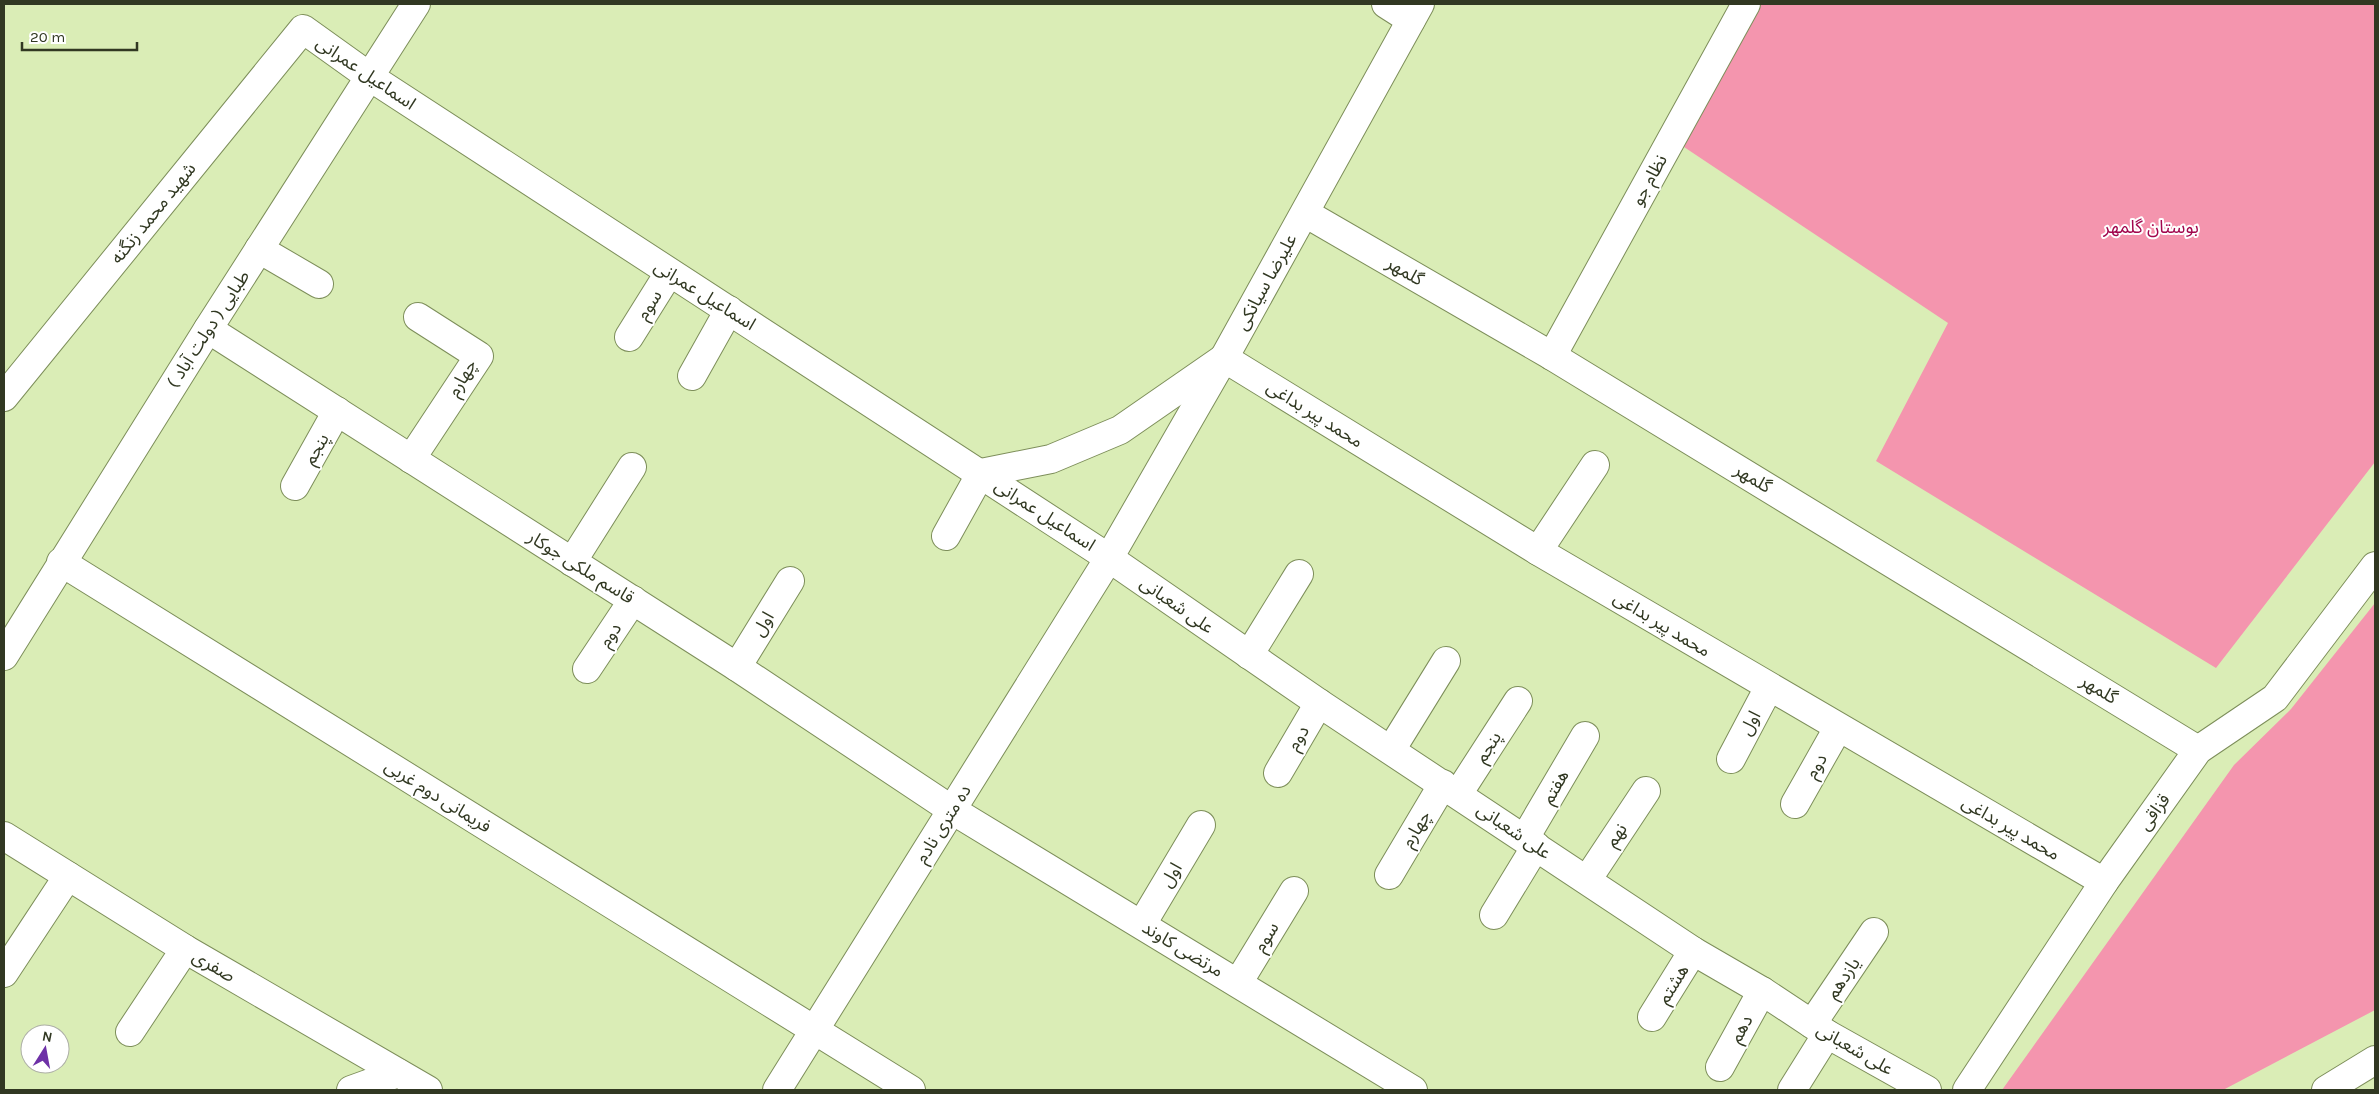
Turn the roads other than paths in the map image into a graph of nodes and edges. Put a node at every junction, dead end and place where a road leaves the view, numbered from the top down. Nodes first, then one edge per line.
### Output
1 (416, 4) edge
2 (1386, 4) edge
3 (1746, 4) edge
4 (1415, 12) edge
5 (303, 29) joint
6 (370, 77) junction
7 (1304, 213) junction
8 (259, 250) junction
9 (669, 273) junction
10 (318, 284) dead end
11 (729, 310) junction
12 (418, 317) dead end
13 (208, 329) junction
14 (629, 338) dead end
15 (1552, 356) junction
16 (1224, 358) junction
17 (692, 376) dead end
18 (4, 397) edge
19 (337, 412) junction
20 (411, 459) junction
21 (1595, 464) dead end
22 (632, 467) dead end
23 (981, 473) junction
24 (294, 486) dead end
25 (946, 536) dead end
26 (1538, 551) junction
27 (1109, 558) junction
28 (61, 562) junction
29 (572, 562) junction
30 (2375, 566) edge
31 (1299, 574) dead end
32 (790, 581) dead end
33 (633, 600) junction
34 (1249, 655) junction
35 (4, 656) edge
36 (1446, 661) dead end
37 (737, 667) junction
38 (587, 669) dead end
39 (1769, 687) junction
40 (1518, 700) dead end
41 (1319, 703) junction
42 (1838, 728) junction
43 (1585, 736) dead end
44 (1391, 750) junction
45 (2198, 750) junction
46 (1731, 759) dead end
47 (1278, 773) dead end
48 (1451, 789) junction
49 (1646, 791) dead end
50 (1795, 804) dead end
51 (952, 810) junction
52 (1201, 825) dead end
53 (4, 836) edge
54 (1530, 842) junction
55 (1389, 875) dead end
56 (68, 876) junction
57 (1586, 880) junction
58 (2104, 882) junction
59 (1294, 890) dead end
60 (1494, 915) dead end
61 (1142, 924) junction
62 (1874, 932) dead end
63 (184, 949) junction
64 (1693, 951) junction
65 (4, 973) edge
66 (1238, 983) junction
67 (1762, 991) junction
68 (1652, 1017) dead end
69 (1819, 1029) junction
70 (815, 1030) junction
71 (130, 1032) dead end
72 (2375, 1060) edge
73 (1720, 1067) dead end
74 (398, 1073) junction
75 (351, 1090) edge
76 (428, 1090) edge
77 (777, 1090) edge
78 (912, 1090) edge
79 (1412, 1090) edge
80 (1792, 1090) edge
81 (1927, 1090) edge
82 (1967, 1090) edge
83 (2326, 1090) edge

1 - 6 main road, طبایی ( دولت آباد )
2 - 4 main road
3 - 15 main road, نظام جو
4 - 7 main road, علیرضا سیانکی
5 - 6 main road, اسماعیل عمرانی
5 - 18 main road, شهید محمد زنگنه
6 - 8 main road, طبایی ( دولت آباد )
6 - 9 main road, اسماعیل عمرانی
7 - 15 main road, گلمهر
7 - 16 main road, علیرضا سیانکی
8 - 10 main road
8 - 13 main road, طبایی ( دولت آباد )
9 - 11 main road, اسماعیل عمرانی
9 - 14 main road, سوم
11 - 17 main road
11 - 23 main road, اسماعیل عمرانی
12 - 20 main road, چهارم
13 - 19 main road, قاسم ملکی جوکار
13 - 28 main road, طبایی ( دولت آباد )
15 - 45 main road, گلمهر
16 - 23 main road
16 - 26 main road, محمد پیر بداغی
16 - 27 main road, علیرضا سیانکی
19 - 20 main road, قاسم ملکی جوکار
19 - 24 main road, پنجم
20 - 29 main road, قاسم ملکی جوکار
21 - 26 main road
22 - 29 main road
23 - 25 main road
23 - 27 main road, اسماعیل عمرانی
26 - 39 main road, محمد پیر بداغی
27 - 34 main road, علی شعبانی
27 - 51 main road, ده متری نادم
28 - 35 main road, طبایی ( دولت آباد )
28 - 70 main road, فریمانی دوم غربی
29 - 33 main road, قاسم ملکی جوکار
30 - 45 main road, قزاقی
31 - 34 main road
32 - 37 main road, اول
33 - 37 main road, قاسم ملکی جوکار
33 - 38 main road, دوم
34 - 41 main road, علی شعبانی
36 - 44 main road
37 - 51 main road, قاسم ملکی جوکار
39 - 42 main road, محمد پیر بداغی
39 - 46 main road, اول
40 - 48 main road, پنجم
41 - 44 main road, علی شعبانی
41 - 47 main road, دوم
42 - 50 main road, دوم
42 - 58 main road, محمد پیر بداغی
43 - 54 main road, هفتم
44 - 48 main road, علی شعبانی
45 - 58 main road, قزاقی
48 - 54 main road, علی شعبانی
48 - 55 main road, چهارم
49 - 57 main road, نهم
51 - 61 main road, مرتضی کاوند
51 - 70 main road, ده متری نادم
52 - 61 main road, اول
53 - 56 main road, صفری
54 - 57 main road, علی شعبانی
54 - 60 main road, هفتم
56 - 63 main road, صفری
56 - 65 main road
57 - 64 main road, علی شعبانی
58 - 82 main road, قزاقی
59 - 66 main road, سوم
61 - 66 main road, مرتضی کاوند
62 - 69 main road, یازدهم
63 - 71 main road
63 - 74 main road, صفری
64 - 67 main road, علی شعبانی
64 - 68 main road, هشتم
66 - 79 main road, مرتضی کاوند
67 - 69 main road, علی شعبانی
67 - 73 main road, دهم
69 - 80 main road, یازدهم
69 - 81 main road, علی شعبانی
70 - 77 main road, ده متری نادم
70 - 78 main road, فریمانی دوم غربی
72 - 83 main road
74 - 75 main road
74 - 76 main road, صفری

